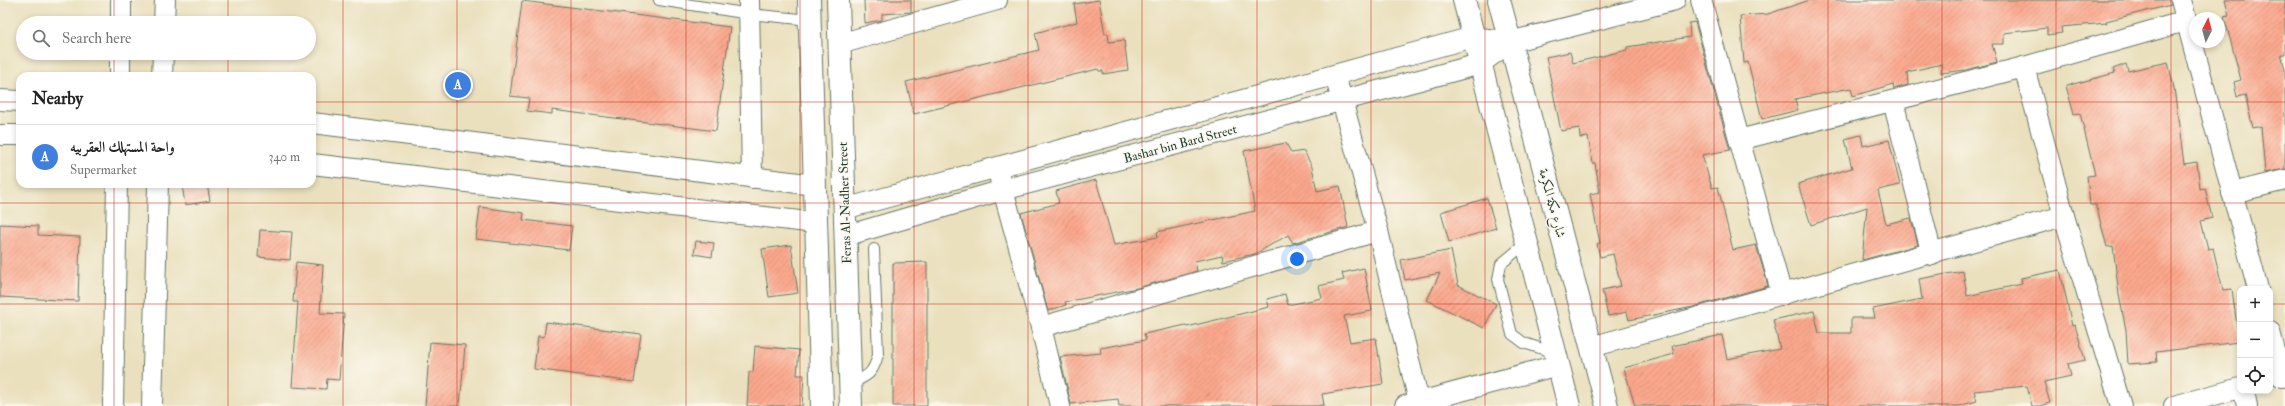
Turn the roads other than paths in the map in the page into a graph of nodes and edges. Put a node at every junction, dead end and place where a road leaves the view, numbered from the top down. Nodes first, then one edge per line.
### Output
1 (121, 0) edge
2 (165, 0) edge
3 (659, 0) edge
4 (838, 0) edge
5 (997, 0) edge
6 (1464, 0) edge
7 (1499, 0) edge
8 (1675, 0) edge
9 (1700, 0) edge
10 (2181, 0) edge
11 (749, 7) edge
12 (810, 10) edge
13 (121, 16) edge
14 (164, 16) edge
15 (2186, 20) junction
16 (1473, 37) junction
17 (1510, 42) junction
18 (839, 44) junction
19 (120, 60) edge
20 (163, 60) edge
21 (1480, 64) junction
22 (2024, 67) junction
23 (120, 72) edge
24 (162, 72) edge
25 (1335, 74) junction
26 (1342, 99) junction
27 (0, 100) edge
28 (16, 101) edge
29 (1893, 101) junction
30 (316, 124) edge
31 (0, 135) edge
32 (16, 135) edge
33 (1740, 140) junction
34 (316, 164) edge
35 (997, 167) junction
36 (752, 178) junction
37 (2285, 180) edge
38 (815, 185) junction
39 (117, 188) edge
40 (158, 188) edge
41 (1003, 190) junction
42 (2232, 193) junction
43 (844, 209) junction
44 (2064, 216) junction
45 (816, 224) junction
46 (1378, 231) junction
47 (845, 236) junction
48 (1526, 243) junction
49 (874, 249) dead end
50 (1932, 255) junction
51 (2257, 286) edge
52 (1782, 295) junction
53 (1041, 326) junction
54 (2273, 347) edge
55 (1591, 348) junction
56 (1556, 359) junction
57 (2279, 378) edge
58 (850, 384) junction
59 (2237, 389) edge
60 (2245, 394) edge
61 (1412, 404) edge
62 (113, 406) edge
63 (152, 406) edge
64 (822, 406) edge
65 (851, 406) edge
66 (1060, 406) edge
67 (1569, 406) edge
68 (1607, 406) edge
69 (2121, 406) edge
70 (2174, 406) edge
71 (2247, 406) edge

1 - 13 street
2 - 14 street
3 - 11 lane
4 - 18 main road, Feras Al-Nadher Street
5 - 18 street
6 - 16 main road
7 - 17 main road, شارع مكة المكرمة
8 - 17 street, Bashar bin Bard Street
9 - 33 street
10 - 15 street
11 - 12 lane
11 - 36 street
12 - 38 main road
15 - 22 street
15 - 42 street
16 - 17 street, Bashar bin Bard Street
16 - 21 main road
16 - 25 street, Bashar bin Bard Street
17 - 21 street, Bashar bin Bard Street
17 - 55 main road, شارع مكة المكرمة
18 - 43 main road, Feras Al-Nadher Street
19 - 23 street
20 - 24 street
21 - 26 street, Bashar bin Bard Street
21 - 48 main road
22 - 29 street
22 - 44 street
25 - 26 street
25 - 35 street, Bashar bin Bard Street
26 - 41 street, Bashar bin Bard Street
26 - 46 street
27 - 28 street
29 - 33 street
29 - 50 street
30 - 36 street
31 - 32 street
33 - 52 street
34 - 45 street
35 - 41 street
35 - 43 street, Bashar bin Bard Street
36 - 38 street
37 - 42 street
38 - 45 main road
39 - 62 street
40 - 63 street
41 - 47 street, Bashar bin Bard Street
41 - 53 street
42 - 51 street
43 - 47 main road, Feras Al-Nadher Street
44 - 50 street
44 - 69 street
45 - 64 main road
46 - 53 street
46 - 61 street
47 - 58 main road, Feras Al-Nadher Street
48 - 56 main road
48 - 56 lane
49 - 58 lane
50 - 52 street
52 - 55 street
53 - 66 street
54 - 57 street
55 - 68 main road, شارع مكة المكرمة
56 - 61 street
56 - 67 main road
58 - 65 main road, Feras Al-Nadher Street
59 - 70 street
60 - 71 street

